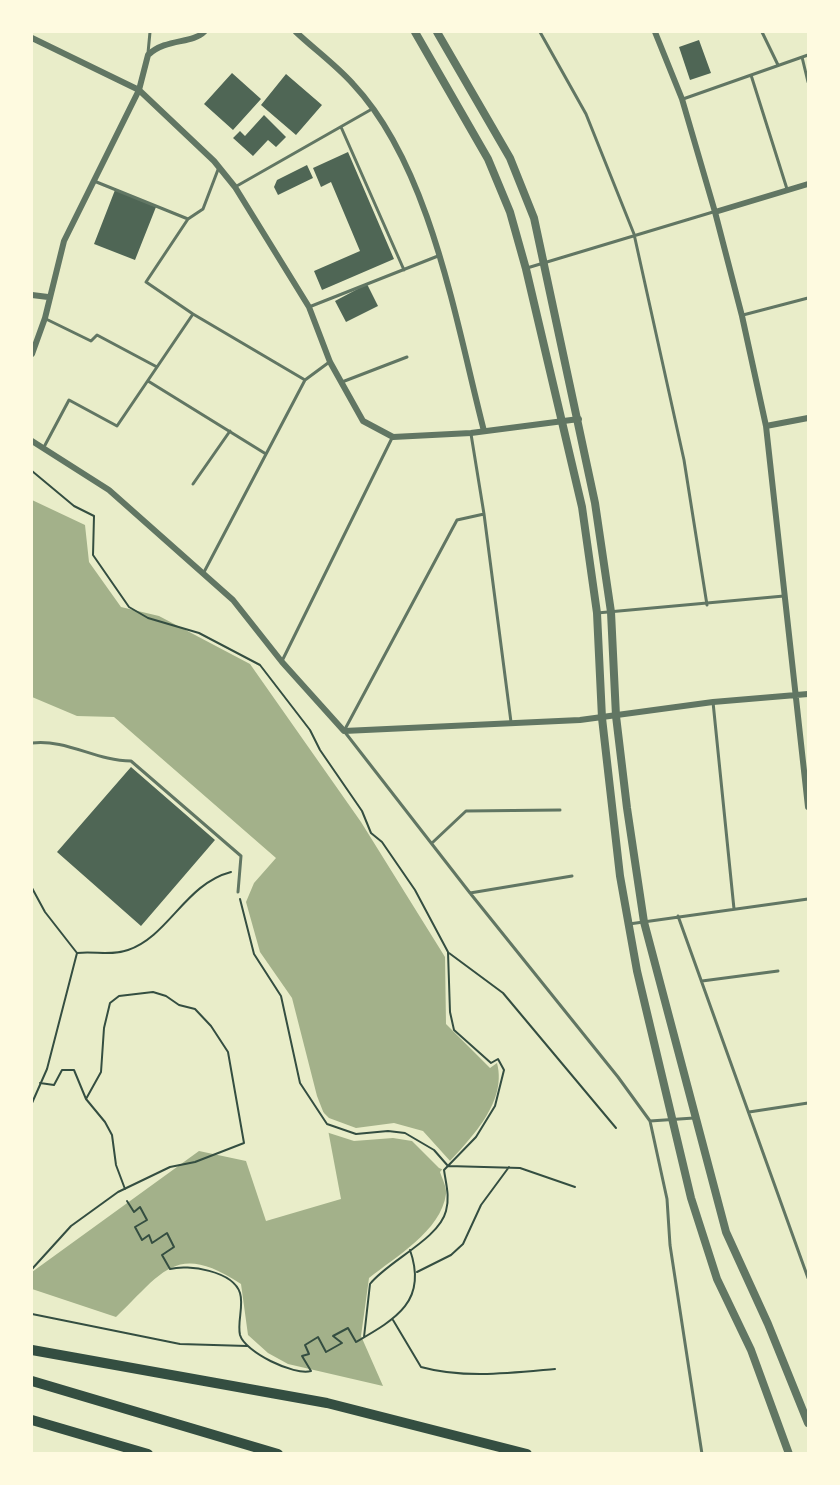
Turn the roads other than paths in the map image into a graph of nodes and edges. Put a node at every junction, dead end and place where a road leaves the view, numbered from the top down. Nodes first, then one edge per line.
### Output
1 (150, 32) edge
2 (204, 32) edge
3 (296, 32) edge
4 (415, 32) edge
5 (437, 32) edge
6 (540, 32) edge
7 (655, 32) edge
8 (762, 32) edge
9 (32, 38) edge
10 (148, 55) junction
11 (808, 55) edge
12 (802, 57) junction
13 (778, 65) junction
14 (751, 75) junction
15 (808, 82) edge
16 (139, 90) junction
17 (682, 99) junction
18 (372, 109) junction
19 (341, 126) junction
20 (219, 167) junction
21 (92, 180) junction
22 (808, 184) edge
23 (235, 187) junction
24 (787, 191) junction
25 (715, 212) junction
26 (188, 219) junction
27 (634, 234) junction
28 (438, 256) junction
29 (546, 262) junction
30 (526, 269) junction
31 (405, 270) junction
32 (32, 295) edge
33 (48, 297) junction
34 (808, 298) edge
35 (309, 307) junction
36 (193, 314) junction
37 (742, 316) junction
38 (45, 318) junction
39 (32, 354) edge
40 (407, 357) dead end
41 (330, 362) junction
42 (157, 367) junction
43 (305, 380) junction
44 (148, 381) junction
45 (340, 382) junction
46 (808, 418) edge
47 (579, 419) junction
48 (562, 421) junction
49 (766, 426) junction
50 (230, 431) junction
51 (484, 431) junction
52 (471, 433) junction
53 (393, 437) junction
54 (32, 441) edge
55 (44, 447) junction
56 (266, 454) junction
57 (193, 483) dead end
58 (484, 514) junction
59 (203, 574) junction
60 (786, 596) junction
61 (707, 605) junction
62 (611, 612) junction
63 (597, 613) junction
64 (282, 662) junction
65 (808, 694) edge
66 (797, 696) junction
67 (713, 702) junction
68 (616, 716) junction
69 (602, 718) junction
70 (511, 725) junction
71 (344, 731) junction
72 (32, 743) edge
73 (808, 807) edge
74 (560, 810) dead end
75 (432, 843) junction
76 (572, 876) dead end
77 (238, 892) road end
78 (470, 893) junction
79 (808, 899) edge
80 (734, 909) junction
81 (678, 916) junction
82 (644, 922) junction
83 (628, 924) junction
84 (777, 971) dead end
85 (702, 981) junction
86 (808, 1103) edge
87 (749, 1112) junction
88 (694, 1118) junction
89 (673, 1119) junction
90 (650, 1121) junction
91 (808, 1278) edge
92 (32, 1350) edge
93 (32, 1381) edge
94 (32, 1420) edge
95 (808, 1423) edge
96 (148, 1454) edge
97 (278, 1454) edge
98 (527, 1454) edge
99 (702, 1454) edge
100 (789, 1454) edge

1 - 10 lane
2 - 10 street
3 - 18 street
4 - 30 street
5 - 29 street
6 - 27 lane
7 - 17 street
8 - 13 lane
9 - 16 street
10 - 16 street
11 - 12 lane
12 - 13 lane
12 - 15 lane
13 - 14 lane
14 - 17 lane
14 - 24 lane
16 - 20 street
16 - 21 street
17 - 25 street
18 - 19 lane
18 - 28 street
19 - 23 lane
19 - 31 lane
20 - 23 street
20 - 26 lane
21 - 26 lane
21 - 33 street
22 - 24 street
23 - 35 street
24 - 25 street
25 - 27 lane
25 - 37 street
26 - 36 lane
27 - 29 lane
27 - 61 lane
28 - 31 lane
28 - 51 street
29 - 30 lane
29 - 47 street
30 - 48 street
31 - 35 lane
32 - 33 street
33 - 38 street
34 - 37 lane
35 - 41 street
36 - 42 lane
36 - 43 lane
37 - 49 street
38 - 39 street
38 - 42 lane
40 - 45 lane
41 - 43 lane
41 - 45 street
42 - 44 lane
43 - 56 lane
44 - 50 lane
44 - 55 lane
45 - 53 street
46 - 49 street
47 - 48 street
47 - 62 street
48 - 51 street
48 - 63 street
49 - 60 street
50 - 56 lane
50 - 57 lane
51 - 52 street
52 - 53 street
52 - 58 lane
53 - 64 lane
54 - 55 street
55 - 59 street
56 - 59 lane
58 - 70 lane
58 - 71 lane
59 - 64 street
60 - 61 lane
60 - 66 street
61 - 62 lane
62 - 63 lane
62 - 68 street
63 - 69 street
64 - 71 street
65 - 66 street
66 - 67 street
66 - 73 street
67 - 68 street
67 - 80 lane
68 - 69 street
68 - 82 street
69 - 70 street
69 - 83 street
70 - 71 street
71 - 75 lane
72 - 77 lane
74 - 75 lane
75 - 78 lane
76 - 78 lane
78 - 90 lane
79 - 80 lane
80 - 81 lane
81 - 82 lane
81 - 85 lane
82 - 83 lane
82 - 88 street
83 - 89 street
84 - 85 lane
85 - 87 lane
86 - 87 lane
87 - 91 lane
88 - 89 lane
88 - 95 street
89 - 90 lane
89 - 100 street
90 - 99 lane
92 - 98 highway
93 - 97 highway
94 - 96 highway

